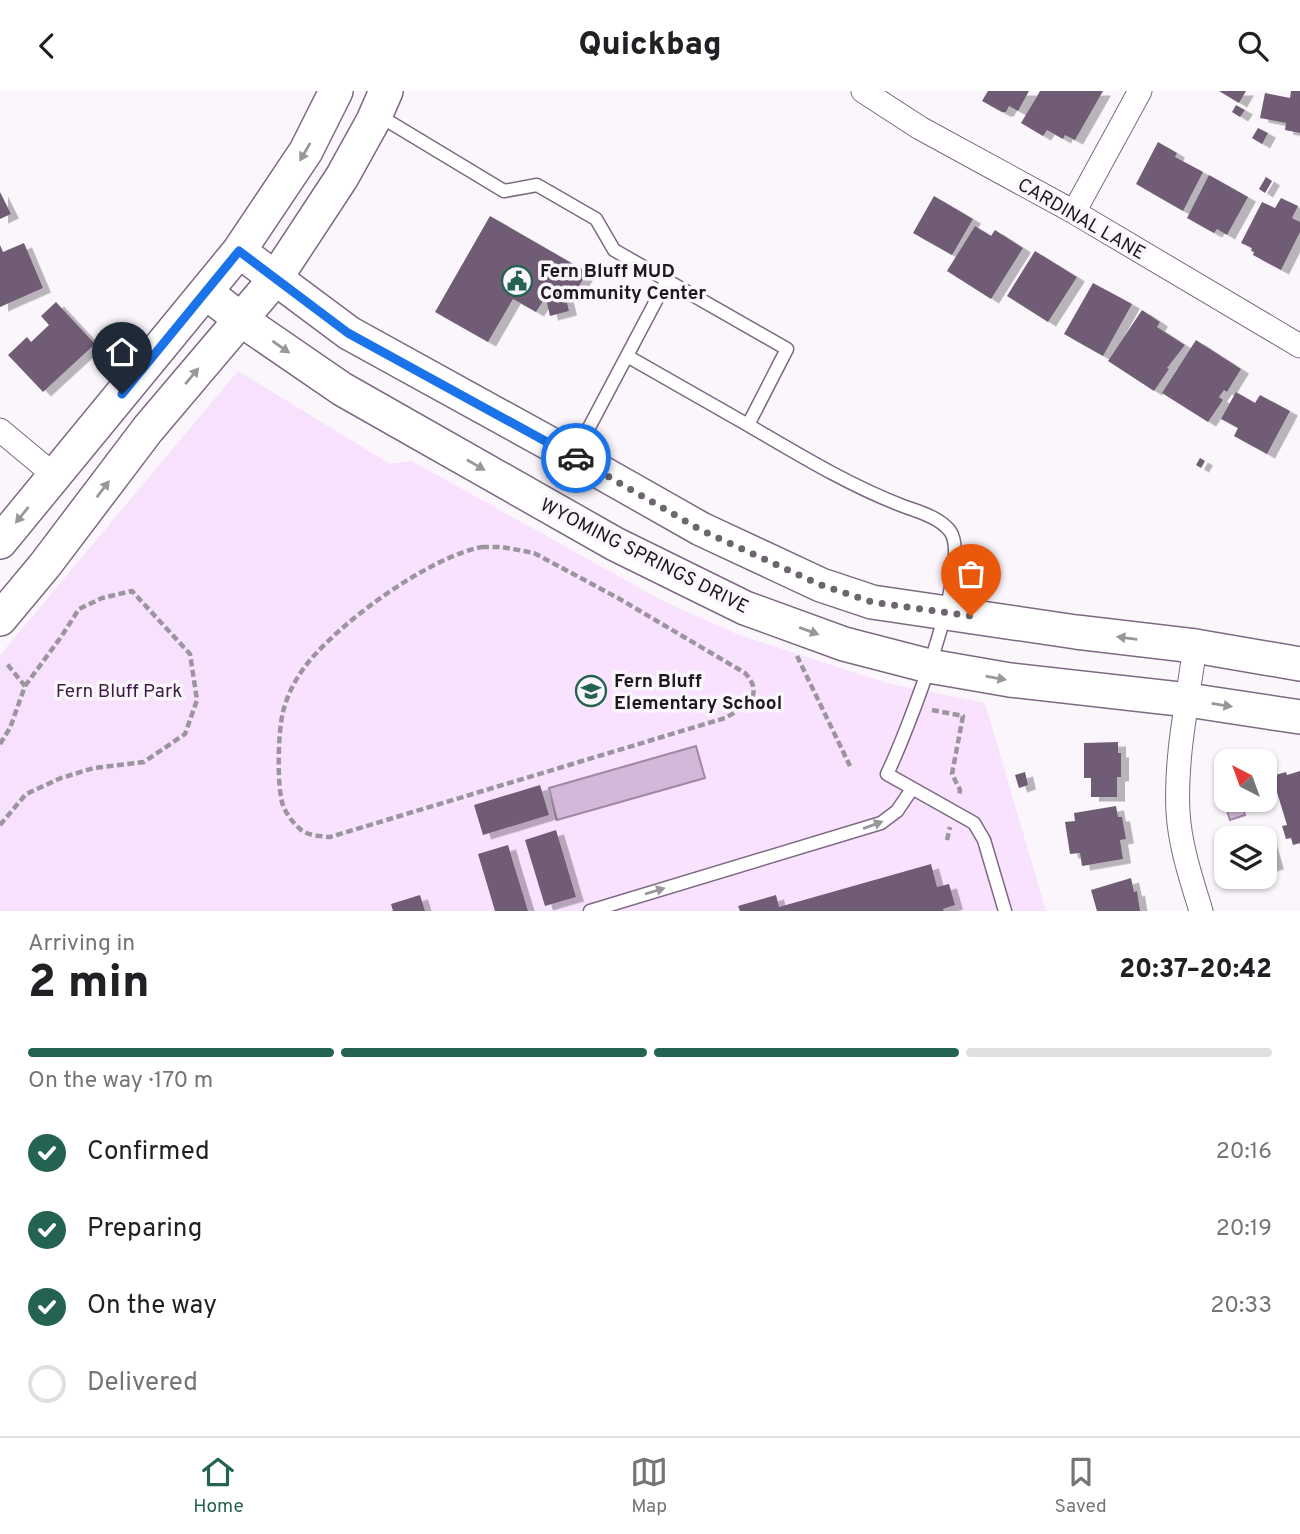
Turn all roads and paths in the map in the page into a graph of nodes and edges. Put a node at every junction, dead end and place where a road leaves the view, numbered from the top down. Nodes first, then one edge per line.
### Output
1 (336, 91) edge
2 (863, 91) edge
3 (1140, 91) edge
4 (381, 103) edge
5 (1074, 212) junction
6 (239, 251) junction
7 (275, 279) junction
8 (667, 280) junction
9 (206, 293) junction
10 (240, 319) junction
11 (1300, 346) edge
12 (628, 356) junction
13 (748, 425) junction
14 (0, 430) edge
15 (574, 457) junction
16 (54, 475) junction
17 (0, 542) edge
18 (944, 612) junction
19 (0, 619) edge
20 (1195, 646) junction
21 (793, 648) dead end
22 (7, 664) dead end
23 (1300, 664) edge
24 (929, 666) junction
25 (25, 686) junction
26 (292, 686) joint
27 (1188, 700) junction
28 (932, 710) dead end
29 (1300, 717) edge
30 (0, 744) edge
31 (850, 766) dead end
32 (912, 789) junction
33 (958, 799) dead end
34 (0, 825) edge
35 (951, 825) dead end
36 (947, 840) dead end
37 (590, 911) edge
38 (1005, 911) edge
39 (1201, 911) edge

1 -> 6 street
2 - 5 street, CARDINAL LANE
3 - 5 street
4 - 7 street
4 - 8 lane
5 - 11 street, CARDINAL LANE
6 - 7 street
6 - 9 street
7 - 10 street
7 - 15 street
8 - 12 lane
8 - 13 lane
9 - 10 street, WYOMING SPRINGS DRIVE
9 - 16 street
19 -> 10 street
10 -> 24 street, WYOMING SPRINGS DRIVE
12 - 13 lane
12 - 15 lane
13 - 18 lane
14 - 16 street
15 - 18 street
16 -> 17 street
20 -> 18 street
18 - 24 lane
20 - 23 street
20 - 27 street
21 - 31 path
22 - 25 path
24 -> 27 street, WYOMING SPRINGS DRIVE
24 - 32 lane
25 - 30 path
25 - 34 path
26 - 26 path
27 -> 29 street, WYOMING SPRINGS DRIVE
27 - 39 street
28 - 33 path
37 -> 32 lane
32 - 38 lane
35 - 36 path

